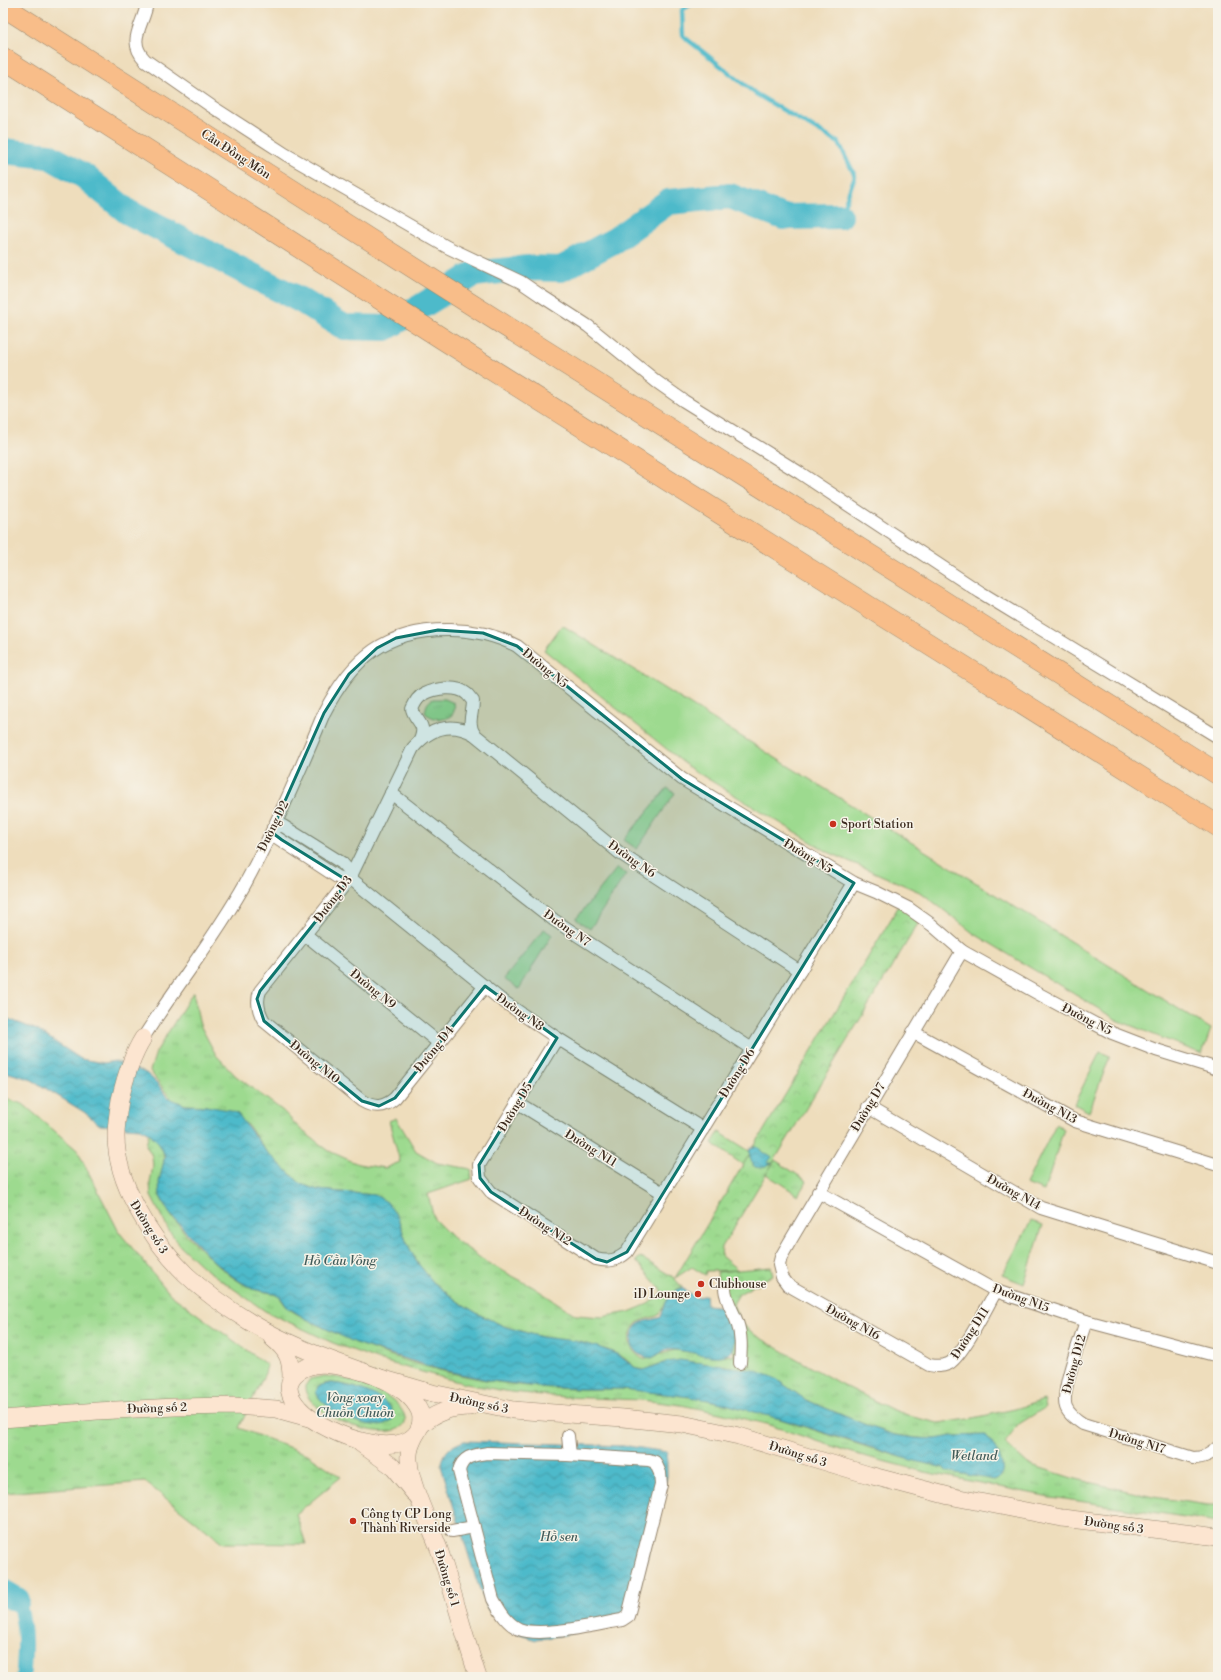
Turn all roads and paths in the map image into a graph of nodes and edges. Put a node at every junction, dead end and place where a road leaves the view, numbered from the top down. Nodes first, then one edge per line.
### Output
1 (147, 3) edge
2 (3, 6) edge
3 (3, 58) edge
4 (415, 632) joint
5 (474, 734) junction
6 (1218, 737) edge
7 (420, 740) junction
8 (1218, 774) edge
9 (392, 793) junction
10 (1218, 826) edge
11 (273, 828) junction
12 (350, 878) junction
13 (854, 883) junction
14 (306, 935) junction
15 (962, 951) junction
16 (800, 971) junction
17 (485, 986) junction
18 (258, 1008) joint
19 (913, 1032) junction
20 (143, 1038) joint
21 (557, 1038) junction
22 (439, 1043) junction
23 (752, 1049) junction
24 (1218, 1069) edge
25 (518, 1103) junction
26 (379, 1106) joint
27 (868, 1108) junction
28 (703, 1129) junction
29 (1218, 1165) edge
30 (480, 1178) joint
31 (818, 1192) junction
32 (663, 1193) junction
33 (617, 1260) joint
34 (1218, 1263) edge
35 (779, 1265) joint
36 (725, 1289) dead end
37 (996, 1291) junction
38 (1086, 1321) junction
39 (251, 1323) junction
40 (1218, 1356) edge
41 (740, 1364) dead end
42 (938, 1366) joint
43 (371, 1375) junction
44 (291, 1379) junction
45 (1066, 1408) joint
46 (513, 1410) junction
47 (311, 1418) junction
48 (3, 1419) edge
49 (418, 1430) junction
50 (568, 1436) dead end
51 (352, 1438) junction
52 (1216, 1450) edge
53 (570, 1455) junction
54 (421, 1504) junction
55 (474, 1527) junction
56 (452, 1530) dead end
57 (1218, 1537) edge
58 (478, 1677) edge

1 - 6 street
2 - 8 highway, Cầu Đồng Môn
3 - 10 highway
4 - 11 street, Đường D2
4 - 13 street, Đường N5
5 - 7 street, Đường N6
5 - 7 street
5 - 16 street, Đường N6
7 - 9 street, Đường D3
9 - 12 street, Đường D3
9 - 23 street, Đường N7
11 - 12 street, Đường N8
11 - 20 street, Đường D2
12 - 14 street, Đường D3
12 - 17 street, Đường N8
13 - 15 street, Đường N5
13 - 16 street, Đường D6
14 - 18 street, Đường D3
14 - 22 street, Đường N9
15 - 19 street, Đường D7
15 - 24 street, Đường N5
16 - 23 street, Đường D6
17 - 21 street, Đường N8
17 - 22 street, Đường D4
18 - 26 street, Đường N10
19 - 27 street, Đường D7
19 - 29 street, Đường N13
20 - 39 street, Đường số 3
21 - 25 street, Đường D5
21 - 28 street, Đường N8
22 - 26 street, Đường D4
23 - 28 street, Đường D6
25 - 30 street, Đường D5
25 - 32 street, Đường N11
27 - 31 street, Đường D7
27 - 34 street, Đường N14
28 - 32 street, Đường D6
30 - 33 street, Đường N12
31 - 35 street, Đường D7
31 - 37 street, Đường N15
32 - 33 street, Đường D6
35 - 42 street, Đường N16
36 - 41 street
37 - 38 street, Đường N15
37 - 42 street, Đường D11
38 - 40 street, Đường N15
38 - 45 street, Đường D12
39 - 43 street, Đường số 3
39 - 44 street
43 - 44 street
43 - 46 street, Đường số 3
43 - 49 street
44 - 47 street
45 - 52 street, Đường N17
46 - 49 street
46 - 57 street, Đường số 3
47 - 48 street, Đường số 2
47 - 51 street
49 - 51 street
49 - 54 street, Đường số 1
50 - 53 street
51 - 54 street
53 - 55 street
53 - 55 street
54 - 58 street, Đường số 1
55 - 56 street

